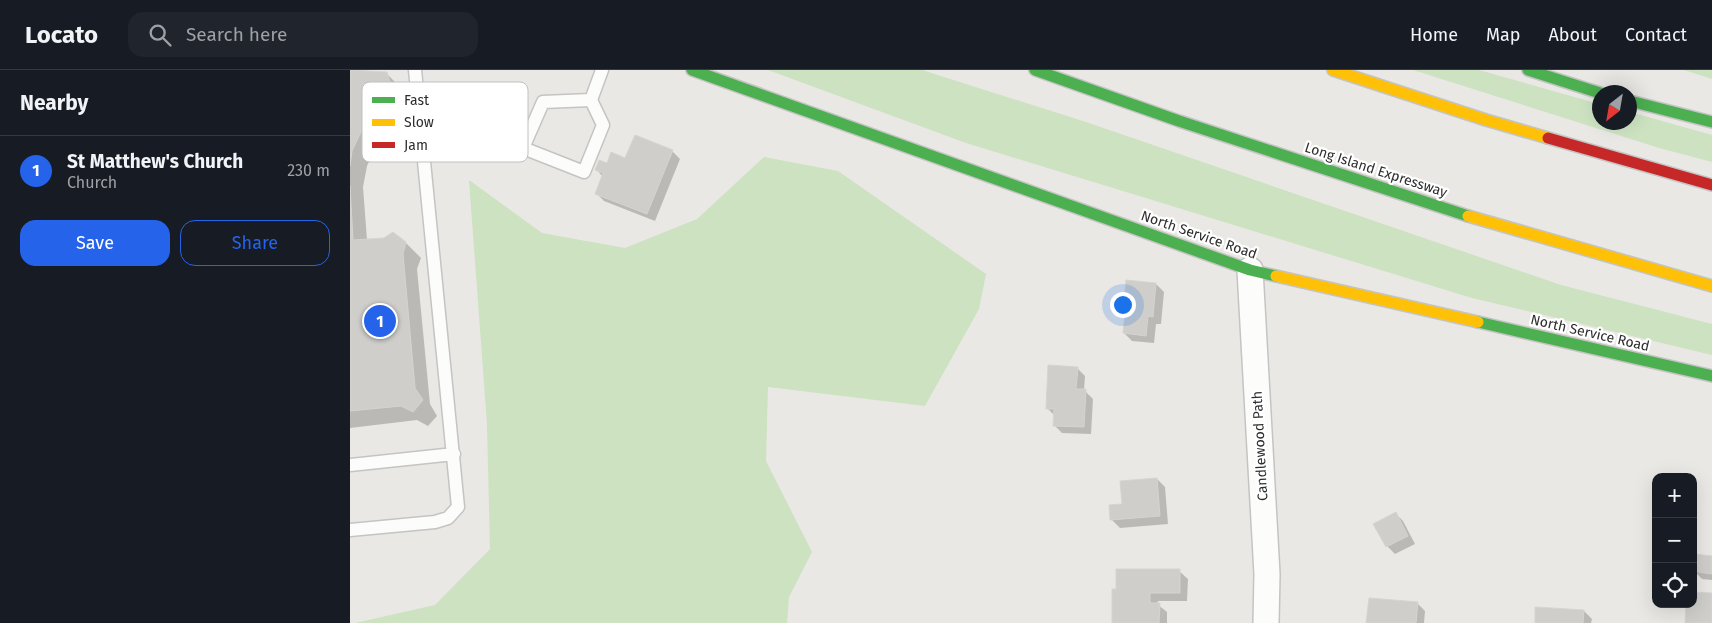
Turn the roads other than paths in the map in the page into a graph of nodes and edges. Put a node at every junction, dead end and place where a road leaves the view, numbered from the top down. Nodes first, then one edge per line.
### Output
1 (602, 70) edge
2 (692, 70) edge
3 (1035, 70) edge
4 (1333, 70) edge
5 (1528, 70) edge
6 (1592, 90) edge
7 (591, 100) junction
8 (1637, 103) edge
9 (1712, 122) edge
10 (528, 136) edge
11 (528, 150) edge
12 (424, 162) edge
13 (1712, 185) edge
14 (1250, 270) junction
15 (1712, 286) edge
16 (1712, 376) edge
17 (454, 454) junction
18 (350, 465) edge
19 (350, 530) edge
20 (1266, 623) edge

1 - 7 lane
2 - 14 main road, North Service Road
3 - 15 main road, Long Island Expressway
4 - 13 main road
5 - 6 main road
7 - 10 lane
7 - 11 lane
8 - 9 main road
12 - 17 lane
14 - 16 main road, North Service Road
14 - 20 street, Candlewood Path
17 - 18 lane
17 - 19 lane

